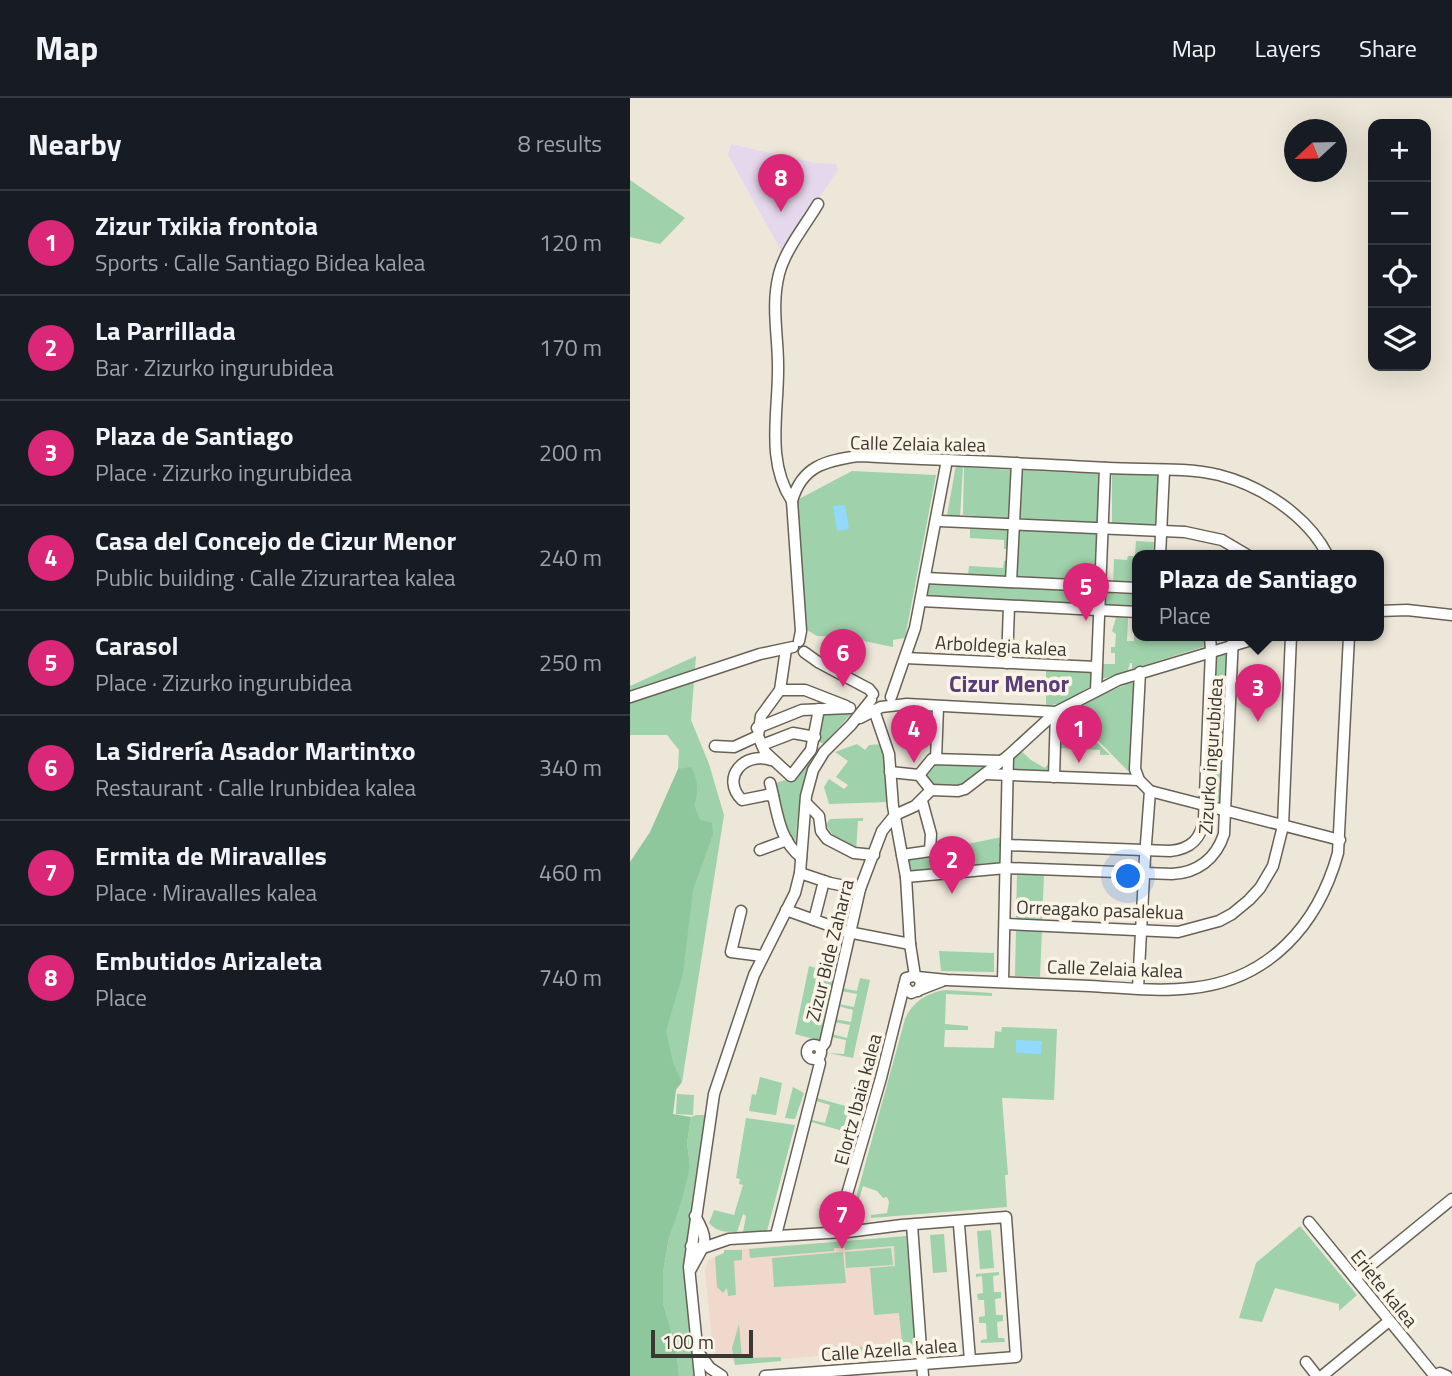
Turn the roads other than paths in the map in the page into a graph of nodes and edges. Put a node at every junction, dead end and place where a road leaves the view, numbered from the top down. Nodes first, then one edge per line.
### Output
1 (818, 205) dead end
2 (947, 460) junction
3 (1017, 463) junction
4 (1105, 468) junction
5 (1164, 471) junction
6 (792, 501) junction
7 (940, 521) dead end
8 (1014, 524) junction
9 (1104, 528) junction
10 (1161, 531) junction
11 (1160, 550) edge
12 (1241, 550) edge
13 (1323, 550) edge
14 (925, 578) junction
15 (1012, 582) junction
16 (1100, 587) junction
17 (1132, 588) edge
18 (921, 601) junction
19 (1009, 606) junction
20 (1100, 610) junction
21 (1384, 611) edge
22 (1132, 612) edge
23 (1452, 615) edge
24 (1210, 641) edge
25 (1234, 641) edge
26 (1291, 641) edge
27 (1349, 641) edge
28 (793, 646) junction
29 (1211, 651) junction
30 (905, 658) junction
31 (1007, 663) junction
32 (1096, 667) junction
33 (1140, 672) junction
34 (780, 690) junction
35 (1096, 691) junction
36 (630, 697) edge
37 (879, 701) junction
38 (938, 707) junction
39 (850, 708) junction
40 (819, 709) junction
41 (795, 712) junction
42 (1056, 712) junction
43 (858, 718) junction
44 (798, 733) junction
45 (759, 737) junction
46 (814, 737) junction
47 (715, 746) dead end
48 (811, 750) junction
49 (824, 752) junction
50 (919, 755) dead end
51 (1005, 758) junction
52 (934, 759) junction
53 (774, 761) junction
54 (890, 772) junction
55 (985, 774) junction
56 (919, 775) junction
57 (1008, 776) junction
58 (1054, 778) junction
59 (1139, 780) junction
60 (770, 783) dead end
61 (931, 790) junction
62 (1150, 791) junction
63 (773, 796) junction
64 (922, 801) junction
65 (806, 803) junction
66 (1204, 806) junction
67 (1227, 811) junction
68 (895, 815) junction
69 (1283, 826) junction
70 (787, 840) junction
71 (1340, 840) junction
72 (1006, 845) junction
73 (760, 850) dead end
74 (1145, 850) junction
75 (874, 855) junction
76 (902, 855) junction
77 (801, 857) junction
78 (1006, 868) junction
79 (800, 873) junction
80 (1144, 873) junction
81 (906, 877) junction
82 (824, 881) junction
83 (860, 888) junction
84 (786, 910) junction
85 (741, 911) dead end
86 (814, 920) junction
87 (1005, 924) junction
88 (1141, 930) junction
89 (848, 932) junction
90 (910, 946) junction
91 (762, 956) junction
92 (916, 976) junction
93 (944, 980) junction
94 (1003, 982) junction
95 (904, 984) junction
96 (1138, 988) junction
97 (916, 992) junction
98 (898, 1013) junction
99 (849, 1194) junction
100 (1452, 1199) edge
101 (695, 1216) junction
102 (839, 1220) junction
103 (1309, 1222) dead end
104 (912, 1224) junction
105 (851, 1225) junction
106 (959, 1225) dead end
107 (816, 1232) junction
108 (693, 1233) junction
109 (705, 1233) junction
110 (776, 1236) junction
111 (729, 1239) junction
112 (691, 1246) junction
113 (704, 1247) junction
114 (689, 1272) junction
115 (1355, 1278) junction
116 (1389, 1321) junction
117 (696, 1349) junction
118 (970, 1360) junction
119 (1306, 1362) dead end
120 (923, 1364) junction
121 (850, 1373) edge
122 (709, 1374) edge
123 (1442, 1374) edge
124 (765, 1376) edge
125 (923, 1376) edge
126 (1319, 1376) edge

1 - 6 street
2 - 3 street, Calle Zelaia kalea
2 - 6 street, Calle Zelaia kalea
2 - 14 street
3 - 4 street, Calle Zelaia kalea
3 - 8 street
4 - 5 street, Calle Zelaia kalea
4 - 9 street
5 - 10 street
5 - 13 street, Calle Zelaia kalea
6 - 28 street
7 - 8 street
8 - 9 street
8 - 15 street
9 - 10 street
9 - 16 street
10 - 11 street
10 - 12 street
14 - 15 street
14 - 18 street
15 - 16 street
16 - 17 street
16 - 20 street
18 - 19 street
18 - 30 street
19 - 20 street
19 - 31 street
20 - 22 street
20 - 32 street
21 - 23 street
24 - 29 street, Zizurko ingurubidea
25 - 29 street
25 - 67 street, Zizurko ingurubidea
26 - 69 street, Orreagako pasalekua
27 - 71 street, Calle Zelaia kalea
28 - 34 street
28 - 36 street
28 - 37 street
29 - 33 street
29 - 66 street, Zizurko ingurubidea
30 - 31 street, Arboldegia kalea
30 - 37 street
31 - 32 street, Arboldegia kalea
32 - 35 street
33 - 35 street
33 - 59 street
34 - 39 street
34 - 45 street
35 - 42 street
37 - 38 street
37 - 43 street
37 - 54 street
38 - 42 street
38 - 52 street
39 - 40 street
39 - 43 street
40 - 41 street
40 - 46 street
41 - 44 street
41 - 45 street
42 - 51 street
42 - 58 street
43 - 49 street
44 - 45 street
44 - 46 street
45 - 47 street
45 - 53 street
46 - 48 street
48 - 49 street
48 - 53 street
49 - 65 street
50 - 52 street
51 - 52 street
51 - 55 street
51 - 57 street
52 - 56 street
53 - 63 street
54 - 56 street
54 - 68 street
55 - 57 street
55 - 61 street
56 - 61 street
57 - 58 street
57 - 72 street
58 - 59 street
59 - 62 street
60 - 63 street
61 - 64 street
62 - 66 street
62 - 74 street
63 - 70 street
64 - 68 street
64 - 76 street
65 - 75 street
65 - 77 street
66 - 67 street
66 - 74 street, Zizurko ingurubidea
67 - 69 street
67 - 80 street, Zizurko ingurubidea
68 - 75 street, Zizur Bide Zaharra
68 - 76 street, Elortz Ibaia kalea
69 - 71 street
69 - 88 street, Orreagako pasalekua
70 - 73 street
70 - 77 street
71 - 96 street, Calle Zelaia kalea
72 - 74 street, Zizurko ingurubidea
72 - 78 street
74 - 80 street
75 - 83 street, Zizur Bide Zaharra
76 - 81 street, Elortz Ibaia kalea
77 - 79 street
78 - 80 street, Zizurko ingurubidea
78 - 81 street, Zizurko ingurubidea
78 - 87 street
79 - 82 street
79 - 84 street
80 - 88 street
81 - 90 street, Elortz Ibaia kalea
82 - 83 street
82 - 86 street
83 - 89 street, Zizur Bide Zaharra
84 - 86 street
84 - 91 street
85 - 91 street
86 - 89 street
87 - 88 street, Orreagako pasalekua
87 - 94 street
88 - 96 street
89 - 90 street
89 - 110 street, Zizur Bide Zaharra
90 - 92 street, Elortz Ibaia kalea
90 - 95 street, Elortz Ibaia kalea
91 - 101 street
92 - 93 street, Calle Zelaia kalea
92 - 95 street
92 - 97 street
93 - 94 street, Calle Zelaia kalea
93 - 97 street, Calle Zelaia kalea
94 - 96 street, Calle Zelaia kalea
95 - 97 street
95 - 98 street, Elortz Ibaia kalea
97 - 98 street, Elortz Ibaia kalea
98 - 99 street, Elortz Ibaia kalea
99 - 102 street, Elortz Ibaia kalea
99 - 105 street, Elortz Ibaia kalea
100 - 115 street
101 - 108 street
101 - 109 street
102 - 105 street
102 - 107 street
103 - 115 street, Eriete kalea
104 - 105 street
104 - 118 street, Calle Azella kalea
104 - 120 street
105 - 107 street
106 - 118 street
107 - 110 street
108 - 109 street
108 - 112 street
109 - 111 street
109 - 113 street
110 - 111 street
111 - 113 street
112 - 113 street
112 - 114 street
113 - 114 street
114 - 117 street
115 - 116 street, Eriete kalea
116 - 123 street, Eriete kalea
116 - 126 street
117 - 122 street
117 - 122 street
118 - 120 street, Calle Azella kalea
119 - 126 street
120 - 121 street, Calle Azella kalea
120 - 125 street
121 - 124 street, Calle Azella kalea

